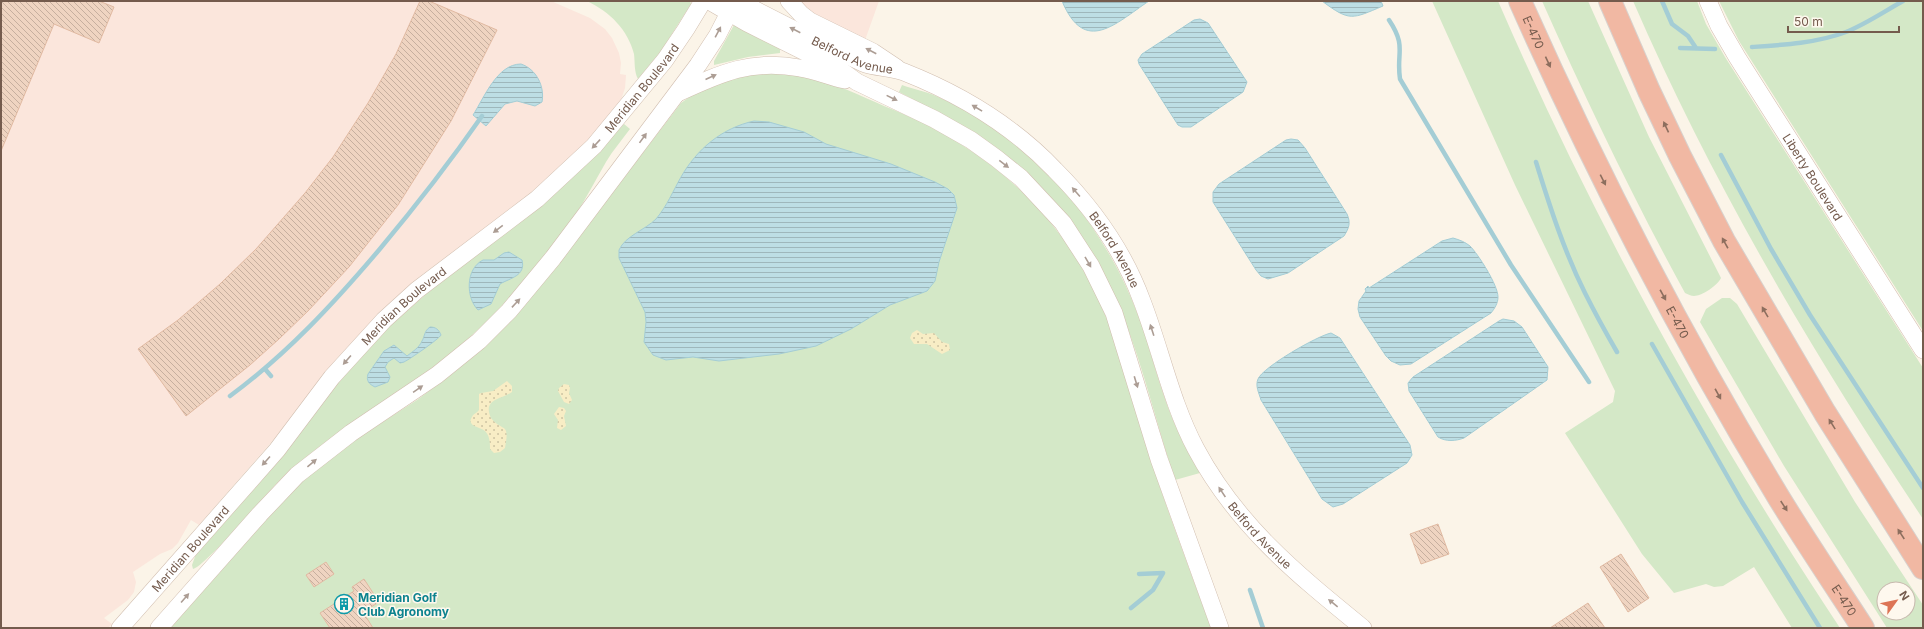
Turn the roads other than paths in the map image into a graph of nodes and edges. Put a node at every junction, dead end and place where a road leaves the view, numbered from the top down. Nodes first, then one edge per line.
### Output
1 (702, 1) edge
2 (709, 1) edge
3 (789, 1) edge
4 (1520, 1) edge
5 (1610, 1) edge
6 (1708, 1) edge
7 (734, 5) edge
8 (904, 72) junction
9 (857, 82) junction
10 (676, 94) junction
11 (1923, 350) edge
12 (1923, 567) edge
13 (120, 628) edge
14 (159, 628) edge
15 (1220, 628) edge
16 (1363, 628) edge
17 (1863, 628) edge

1 -> 13 main road, Meridian Boulevard
2 - 7 main road, Belford Avenue
8 -> 3 main road
4 -> 17 highway, E-470
12 -> 5 highway
6 - 11 main road, Liberty Boulevard
8 -> 7 main road, Belford Avenue
7 - 9 main road, Belford Avenue
10 -> 7 main road
16 -> 8 main road, Belford Avenue
10 -> 9 main road
9 -> 15 main road, Belford Avenue
14 -> 10 main road

